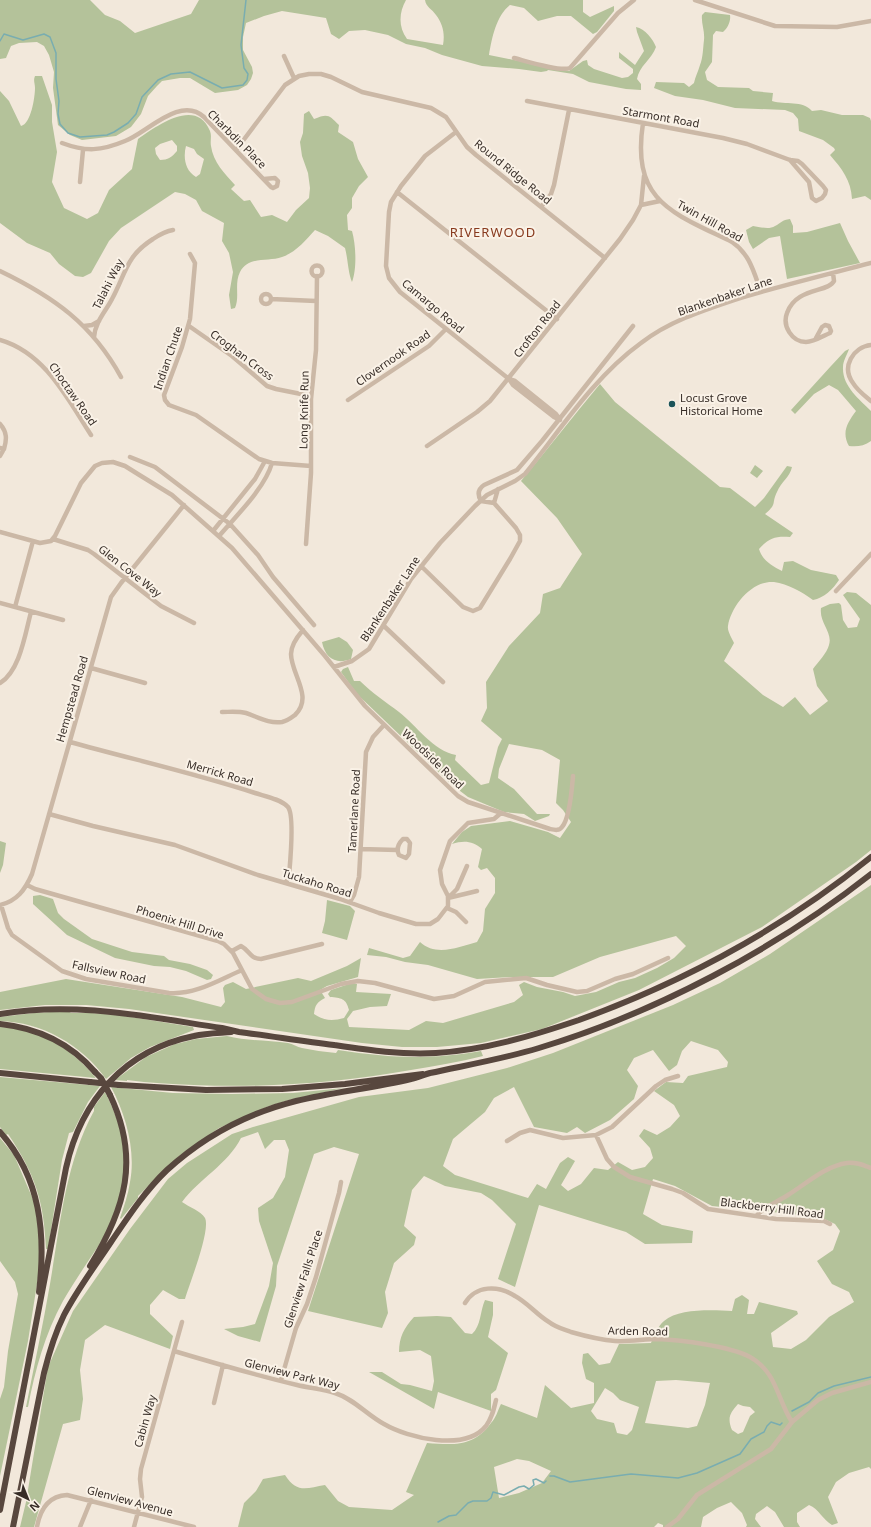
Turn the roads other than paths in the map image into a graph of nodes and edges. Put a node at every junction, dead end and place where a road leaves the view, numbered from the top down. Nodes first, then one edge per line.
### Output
1 (634, 0) edge
2 (695, 0) edge
3 (871, 21) edge
4 (284, 56) dead end
5 (514, 58) dead end
6 (294, 78) junction
7 (527, 101) dead end
8 (569, 110) junction
9 (643, 123) junction
10 (456, 132) junction
11 (62, 143) dead end
12 (83, 150) junction
13 (236, 150) junction
14 (790, 160) junction
15 (644, 176) junction
16 (264, 179) dead end
17 (80, 182) dead end
18 (397, 192) junction
19 (660, 201) junction
20 (641, 205) junction
21 (541, 207) junction
22 (173, 230) dead end
23 (190, 254) dead end
24 (605, 258) junction
25 (871, 263) edge
26 (0, 271) edge
27 (833, 273) junction
28 (317, 276) dead end
29 (761, 292) junction
30 (271, 299) dead end
31 (316, 301) junction
32 (557, 319) junction
33 (99, 321) junction
34 (84, 326) junction
35 (189, 326) junction
36 (633, 326) dead end
37 (446, 329) junction
38 (94, 337) junction
39 (816, 338) dead end
40 (0, 340) edge
41 (871, 345) edge
42 (121, 378) dead end
43 (509, 379) junction
44 (311, 396) junction
45 (348, 400) dead end
46 (871, 401) edge
47 (559, 419) junction
48 (565, 423) junction
49 (0, 424) edge
50 (91, 435) dead end
51 (427, 446) dead end
52 (2, 448) edge
53 (0, 456) edge
54 (130, 457) dead end
55 (265, 461) junction
56 (272, 463) junction
57 (312, 466) junction
58 (498, 489) junction
59 (246, 490) junction
60 (253, 496) junction
61 (481, 501) junction
62 (494, 503) junction
63 (184, 506) junction
64 (223, 518) junction
65 (230, 524) junction
66 (213, 530) junction
67 (0, 532) edge
68 (219, 536) junction
69 (52, 539) junction
70 (33, 541) junction
71 (306, 544) dead end
72 (871, 554) edge
73 (421, 566) junction
74 (125, 578) junction
75 (836, 591) dead end
76 (0, 603) edge
77 (15, 607) junction
78 (31, 612) junction
79 (63, 620) dead end
80 (194, 623) dead end
81 (314, 625) dead end
82 (384, 626) junction
83 (303, 630) junction
84 (334, 667) junction
85 (91, 668) junction
86 (443, 682) dead end
87 (0, 683) edge
88 (145, 684) dead end
89 (222, 712) dead end
90 (384, 725) junction
91 (70, 742) junction
92 (572, 776) dead end
93 (501, 813) junction
94 (49, 814) junction
95 (361, 848) junction
96 (397, 850) dead end
97 (871, 857) edge
98 (467, 866) dead end
99 (871, 874) edge
100 (286, 883) junction
101 (27, 885) junction
102 (477, 891) dead end
103 (448, 898) junction
104 (350, 902) junction
105 (1, 905) edge
106 (446, 908) junction
107 (466, 922) dead end
108 (322, 944) dead end
109 (232, 950) junction
110 (668, 958) dead end
111 (242, 970) junction
112 (0, 1014) edge
113 (0, 1024) edge
114 (238, 1032) junction
115 (0, 1073) edge
116 (428, 1074) junction
117 (678, 1076) dead end
118 (0, 1132) edge
119 (596, 1136) junction
120 (508, 1141) dead end
121 (871, 1168) edge
122 (341, 1182) dead end
123 (757, 1215) junction
124 (830, 1224) dead end
125 (465, 1303) dead end
126 (66, 1313) junction
127 (182, 1322) dead end
128 (36, 1327) junction
129 (174, 1351) junction
130 (223, 1365) junction
131 (282, 1380) junction
132 (871, 1382) edge
133 (496, 1400) dead end
134 (214, 1402) dead end
135 (792, 1422) junction
136 (91, 1500) junction
137 (0, 1510) edge
138 (138, 1512) junction
139 (13, 1527) edge
140 (37, 1527) edge
141 (80, 1527) edge
142 (134, 1527) edge
143 (194, 1527) edge
144 (667, 1527) edge

1 - 5 street
2 - 3 street
4 - 6 street
6 - 10 street, Round Ridge Road
6 - 13 street
7 - 8 street, Starmont Road
8 - 9 street, Starmont Road
8 - 21 street
9 - 14 street, Starmont Road
9 - 15 street, Twin Hill Road
10 - 18 street, Camargo Road
10 - 21 street, Round Ridge Road
11 - 12 street, Charbdin Place
12 - 13 street, Charbdin Place
12 - 17 street
13 - 16 street, Charbdin Place
14 - 14 street, Starmont Road
15 - 19 street, Twin Hill Road
15 - 20 street, Crofton Road
18 - 32 street
18 - 37 street, Camargo Road
19 - 20 street
19 - 29 street, Twin Hill Road
20 - 24 street, Crofton Road
21 - 24 street, Round Ridge Road
22 - 33 street, Talahi Way
23 - 35 street, Indian Chute
24 - 32 street, Crofton Road
25 - 27 street, Blankenbaker Lane
26 - 34 street
27 - 29 street, Blankenbaker Lane
27 - 39 street
28 - 31 street, Long Knife Run
29 - 48 street, Blankenbaker Lane
30 - 31 street
31 - 44 street, Long Knife Run
32 - 43 street, Crofton Road
33 - 34 street, Talahi Way
33 - 38 street, Talahi Way
34 - 38 street
35 - 44 street, Croghan Cross
35 - 55 street, Indian Chute
36 - 47 street
37 - 43 street, Camargo Road
37 - 45 street, Clovernook Road
38 - 42 street
40 - 50 street, Choctaw Road
41 - 46 street
43 - 47 street, Camargo Road
43 - 51 street, Crofton Road
44 - 57 street, Long Knife Run
47 - 48 street, Camargo Road
47 - 61 street
48 - 58 street, Blankenbaker Lane
49 - 52 street
52 - 53 street
54 - 64 street
55 - 56 street, Indian Chute
55 - 59 street
56 - 57 street, Indian Chute
56 - 60 street
57 - 71 street, Long Knife Run
58 - 61 street, Blankenbaker Lane
58 - 62 street
59 - 60 street
59 - 64 street
60 - 65 street
61 - 62 street
61 - 73 street, Blankenbaker Lane
62 - 73 street
63 - 66 street
63 - 69 street
63 - 74 street, Hempstead Road
64 - 65 street
64 - 66 street
65 - 68 street
65 - 81 street
66 - 68 street
67 - 70 street
68 - 83 street
69 - 70 street
69 - 74 street, Glen Cove Way
70 - 77 street
72 - 75 street
73 - 82 street, Blankenbaker Lane
74 - 80 street, Glen Cove Way
74 - 85 street, Hempstead Road
76 - 77 street
77 - 78 street
78 - 79 street
78 - 87 street
82 - 84 street, Blankenbaker Lane
82 - 86 street
83 - 84 street
83 - 89 street
84 - 90 street, Woodside Road
85 - 88 street
85 - 91 street, Hempstead Road
90 - 93 street, Woodside Road
90 - 95 street, Tamerlane Road
91 - 94 street, Hempstead Road
91 - 100 street, Merrick Road
92 - 93 street, Woodside Road
93 - 103 street
94 - 100 street, Tuckaho Road
94 - 101 street, Hempstead Road
95 - 96 street
95 - 104 street, Tamerlane Road
97 - 114 highway
98 - 103 street
99 - 116 highway
100 - 104 street, Tuckaho Road
101 - 105 street, Hempstead Road
101 - 109 street, Phoenix Hill Drive
102 - 103 street
103 - 106 street
104 - 106 street, Tuckaho Road
105 - 111 street, Fallsview Road
106 - 107 street
108 - 109 street
109 - 111 street, Phoenix Hill Drive
110 - 111 street, Phoenix Hill Drive
112 - 114 highway
113 - 126 highway, bridge
114 - 128 highway
115 - 116 highway, bridge
116 - 126 highway
117 - 119 street
118 - 128 highway
119 - 120 street
119 - 123 street, Blackberry Hill Road
121 - 123 street
122 - 131 street, Glenview Falls Place
123 - 124 street, Blackberry Hill Road
125 - 135 street, Arden Road
126 - 139 highway
127 - 129 street, Cabin Way
128 - 137 highway
129 - 130 street, Glenview Park Way
129 - 138 street, Cabin Way
130 - 131 street, Glenview Park Way
130 - 134 street
131 - 133 street, Glenview Park Way
132 - 135 street
135 - 144 street
136 - 138 street, Glenview Avenue
136 - 140 street, Glenview Avenue
136 - 141 street
138 - 142 street, Cabin Way
138 - 143 street, Glenview Avenue

